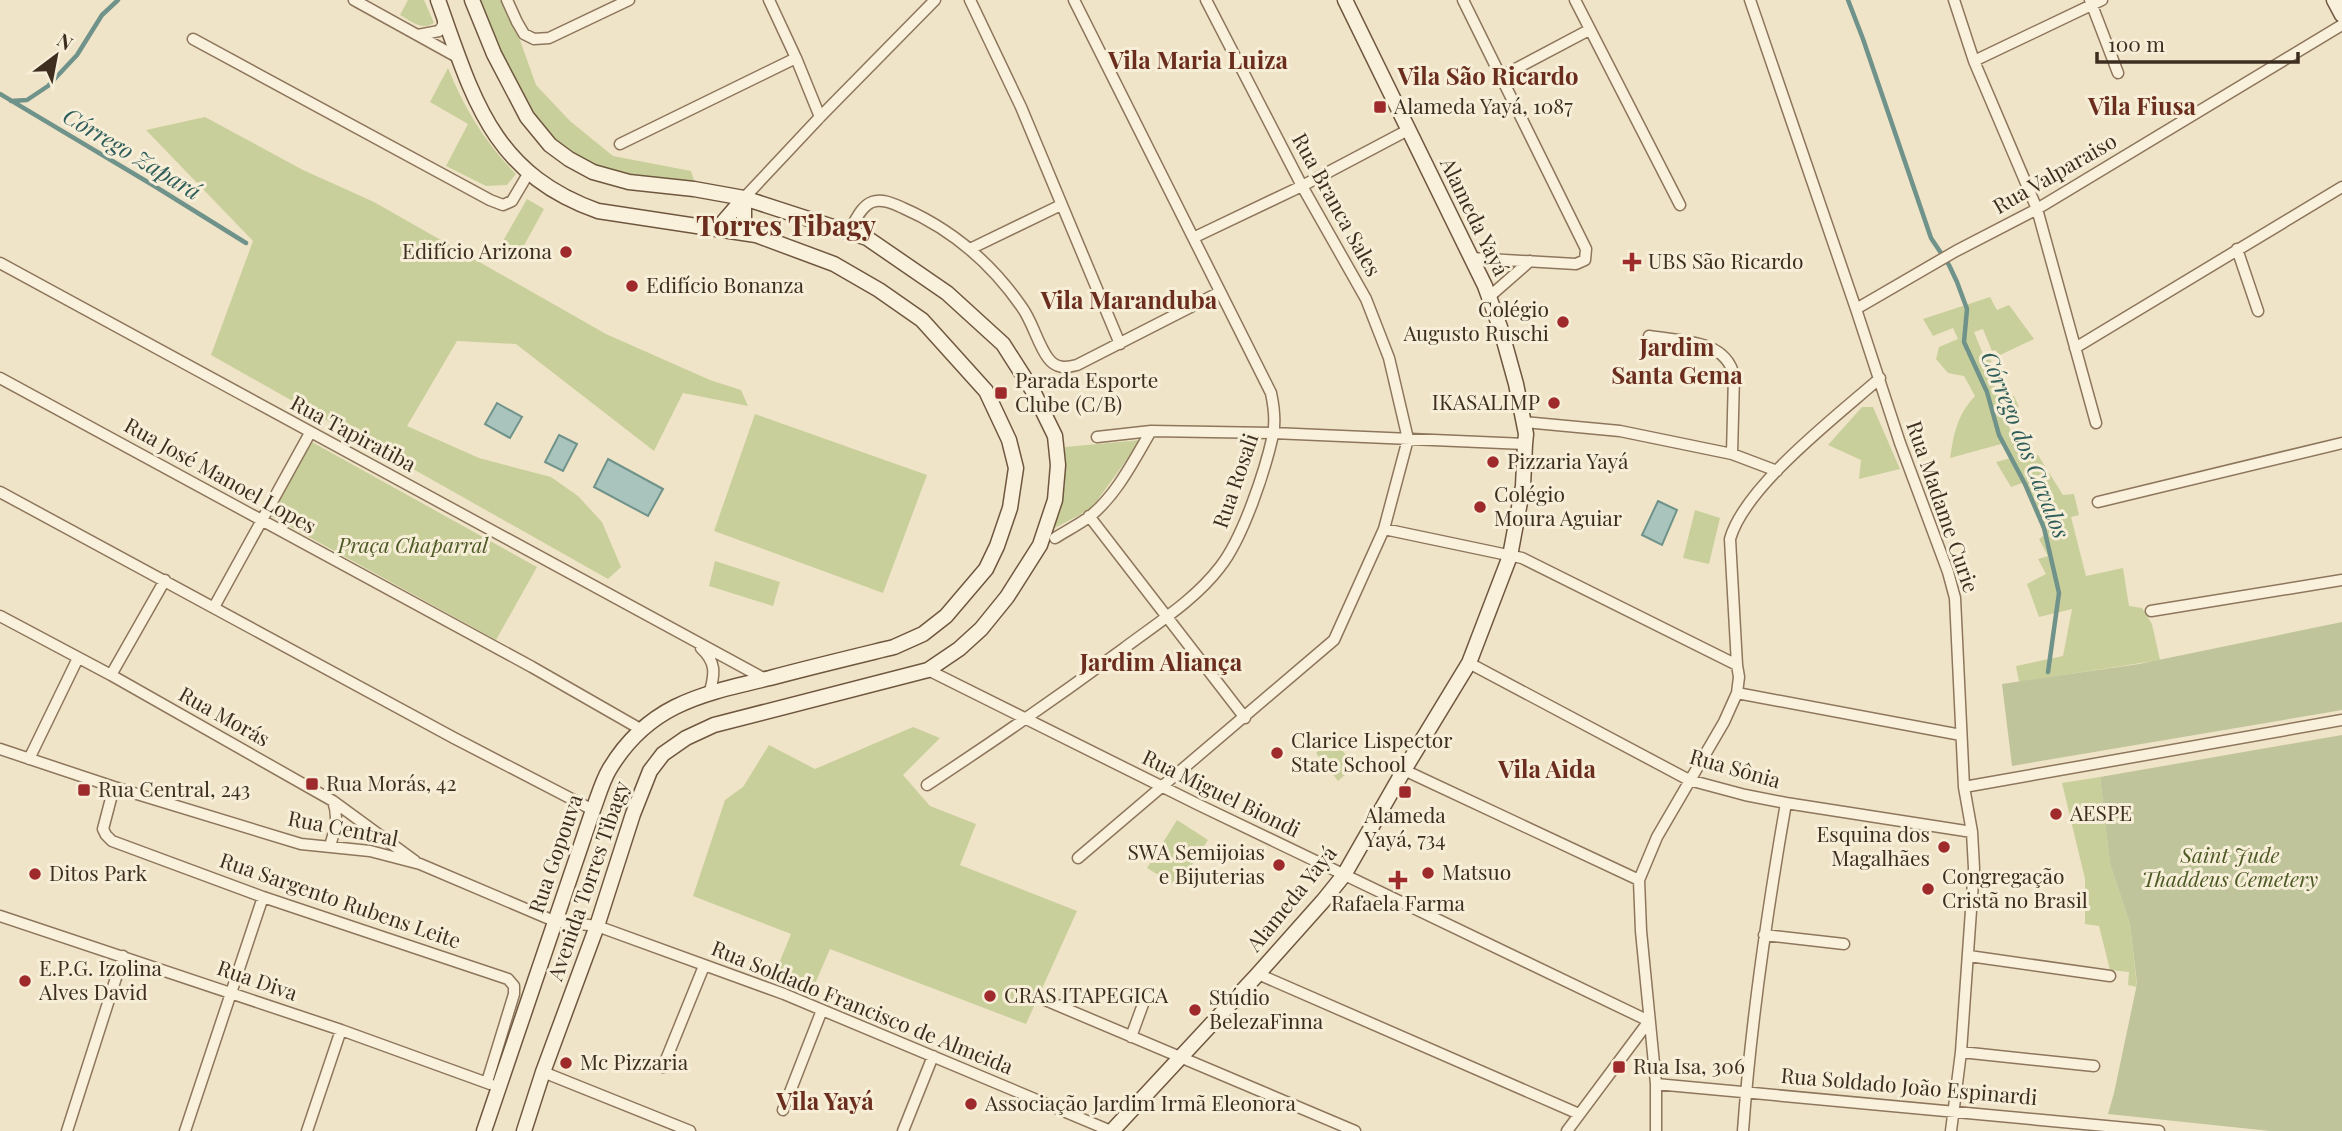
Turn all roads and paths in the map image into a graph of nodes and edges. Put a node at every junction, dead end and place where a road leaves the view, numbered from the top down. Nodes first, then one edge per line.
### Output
1 (354, 0) edge
2 (438, 0) edge
3 (472, 0) edge
4 (507, 0) edge
5 (629, 0) edge
6 (769, 0) edge
7 (935, 0) edge
8 (970, 0) edge
9 (1074, 0) edge
10 (1206, 0) edge
11 (1463, 0) edge
12 (1575, 0) edge
13 (1750, 0) edge
14 (1954, 0) edge
15 (2333, 0) edge
16 (1350, 2) edge
17 (2094, 2) edge
18 (443, 15) junction
19 (2342, 15) edge
20 (2342, 25) edge
21 (1589, 30) junction
22 (418, 35) junction
23 (193, 39) dead end
24 (457, 57) junction
25 (796, 58) junction
26 (1975, 61) junction
27 (2118, 73) dead end
28 (1502, 76) junction
29 (820, 117) junction
30 (1408, 130) junction
31 (620, 144) dead end
32 (528, 174) junction
33 (1302, 186) junction
34 (2342, 187) edge
35 (744, 198) junction
36 (1061, 205) junction
37 (1680, 205) dead end
38 (2038, 209) junction
39 (718, 228) junction
40 (849, 231) junction
41 (748, 233) junction
42 (1195, 237) junction
43 (2237, 249) junction
44 (970, 250) junction
45 (1471, 258) junction
46 (1530, 261) junction
47 (0, 263) edge
48 (1220, 292) junction
49 (1489, 297) junction
50 (1856, 309) junction
51 (2258, 311) dead end
52 (1649, 336) dead end
53 (1119, 344) junction
54 (2075, 348) junction
55 (0, 377) edge
56 (1880, 378) junction
57 (1523, 422) junction
58 (2096, 423) dead end
59 (1152, 430) junction
60 (310, 432) junction
61 (1273, 433) junction
62 (1097, 437) dead end
63 (1408, 439) junction
64 (2342, 443) edge
65 (1525, 444) junction
66 (1732, 454) junction
67 (1777, 471) junction
68 (0, 492) edge
69 (2098, 502) dead end
70 (1090, 516) junction
71 (261, 521) junction
72 (1384, 529) junction
73 (1055, 538) dead end
74 (1510, 556) junction
75 (164, 580) junction
76 (2342, 580) edge
77 (214, 607) junction
78 (2151, 611) dead end
79 (0, 616) edge
80 (1166, 617) junction
81 (689, 637) junction
82 (78, 658) junction
83 (1469, 663) junction
84 (1737, 665) junction
85 (928, 670) junction
86 (111, 676) junction
87 (765, 679) junction
88 (710, 691) junction
89 (1737, 693) junction
90 (1245, 718) junction
91 (1027, 720) junction
92 (2342, 720) edge
93 (642, 730) junction
94 (1961, 735) junction
95 (0, 749) edge
96 (29, 759) junction
97 (1404, 770) junction
98 (1689, 779) junction
99 (928, 785) dead end
100 (1161, 786) junction
101 (114, 787) junction
102 (1964, 787) junction
103 (333, 801) junction
104 (1786, 803) junction
105 (593, 810) junction
106 (1972, 832) junction
107 (330, 846) junction
108 (1078, 858) dead end
109 (420, 864) junction
110 (1344, 875) junction
111 (1639, 880) junction
112 (263, 897) junction
113 (0, 916) edge
114 (554, 921) junction
115 (597, 926) junction
116 (1764, 935) junction
117 (1844, 944) dead end
118 (123, 956) junction
119 (1969, 956) junction
120 (704, 966) junction
121 (1258, 974) junction
122 (2110, 976) dead end
123 (232, 992) junction
124 (1146, 996) dead end
125 (1038, 998) dead end
126 (822, 1010) junction
127 (1649, 1021) junction
128 (341, 1030) junction
129 (1131, 1037) junction
130 (1961, 1052) junction
131 (933, 1056) junction
132 (1180, 1059) junction
133 (2094, 1066) dead end
134 (663, 1067) dead end
135 (543, 1072) junction
136 (1656, 1084) junction
137 (493, 1086) junction
138 (1746, 1091) junction
139 (783, 1110) dead end
140 (1953, 1110) junction
141 (1579, 1114) junction
142 (68, 1131) edge
143 (185, 1131) edge
144 (307, 1131) edge
145 (484, 1131) edge
146 (524, 1131) edge
147 (690, 1131) edge
148 (904, 1131) edge
149 (1111, 1131) edge
150 (1355, 1131) edge
151 (1567, 1131) edge
152 (1656, 1131) edge
153 (1743, 1131) edge
154 (1951, 1131) edge
155 (2159, 1131) edge

1 - 22 street
2 - 18 main road, Rua Gopouva
3 - 35 main road, Avenida Torres Tibagy
4 - 5 street
6 - 25 street
7 - 29 street
8 - 36 street
9 - 42 street, Rua Rosali
10 - 33 street, Rua Branca Sales
11 - 28 street
12 - 21 street
13 - 50 street, Rua Madame Curie
14 - 26 street
15 - 19 main road
16 - 30 main road, Alameda Yayá
17 - 26 street
17 - 27 street
18 - 22 street
18 - 24 main road, Rua Gopouva
20 - 38 street, Rua Valparaiso
21 - 28 street
21 - 37 street
22 - 24 street
23 - 32 street
24 - 32 main road, Rua Gopouva
25 - 29 street
25 - 31 street
26 - 38 street
28 - 46 street
29 - 35 street
30 - 33 street
30 - 45 main road, Alameda Yayá
32 - 39 main road, Rua Gopouva
33 - 42 street
33 - 63 street, Rua Branca Sales
34 - 43 street
35 - 39 main road
35 - 40 main road, Avenida Torres Tibagy
35 - 41 main road
36 - 44 street
36 - 53 street
38 - 50 street, Rua Valparaiso
38 - 54 street
39 - 41 main road, Rua Gopouva
40 - 44 street
40 - 85 main road, Avenida Torres Tibagy
41 - 87 main road, Rua Gopouva
42 - 48 street, Rua Rosali
43 - 51 street
43 - 54 street
44 - 53 street
45 - 46 street
45 - 49 main road, Alameda Yayá
46 - 49 street
47 - 60 street, Rua Tapiratiba
48 - 53 street
48 - 61 street, Rua Rosali
49 - 57 main road, Alameda Yayá
50 - 56 street, Rua Madame Curie
52 - 66 street
54 - 58 street
55 - 71 street, Rua José Manoel Lopes
56 - 67 street
56 - 94 street, Rua Madame Curie
57 - 65 main road, Alameda Yayá
57 - 66 street
59 - 61 street
59 - 62 street
59 - 70 street
60 - 71 street
60 - 81 street, Rua Tapiratiba
61 - 63 street
61 - 80 street, Rua Rosali
63 - 65 street
63 - 72 street
64 - 69 street
65 - 74 main road, Alameda Yayá
66 - 67 street
67 - 84 street
68 - 75 street
70 - 73 street
70 - 80 street
71 - 77 street
71 - 93 street, Rua José Manoel Lopes
72 - 74 street
72 - 90 street
74 - 83 main road, Alameda Yayá
74 - 84 street
75 - 77 street
75 - 86 street
76 - 78 street
77 - 105 street
79 - 82 street, Rua Morás
80 - 90 street
80 - 91 street, Rua Rosali
81 - 87 street, Rua Tapiratiba
81 - 88 street, Rua Tapiratiba
82 - 86 street, Rua Morás
82 - 96 street
83 - 97 main road, Alameda Yayá
83 - 98 street, Rua Sônia
84 - 89 street
85 - 91 street, Rua Miguel Biondi
85 - 115 main road, Avenida Torres Tibagy
86 - 103 street, Rua Morás
87 - 88 main road, Rua Gopouva
88 - 93 main road, Rua Gopouva
89 - 94 street
89 - 98 street
90 - 100 street
91 - 99 street, Rua Rosali
91 - 100 street, Rua Miguel Biondi
92 - 102 street
93 - 105 main road, Rua Gopouva
94 - 102 street, Rua Madame Curie
95 - 96 street, Rua Central
96 - 101 street, Rua Central
97 - 110 main road, Alameda Yayá
97 - 111 street
98 - 104 street, Rua Sônia
98 - 111 street
100 - 108 street
100 - 110 street, Rua Miguel Biondi
101 - 107 street, Rua Central
101 - 112 street, Rua Sargento Rubens Leite
102 - 106 street, Rua Madame Curie
103 - 107 street
103 - 109 street, Rua Morás
104 - 106 street, Rua Sônia
104 - 116 street
105 - 114 main road, Rua Gopouva
106 - 119 street, Rua Madame Curie
107 - 109 street, Rua Central
109 - 114 street, Rua Central
110 - 121 main road, Alameda Yayá
110 - 127 street, Rua Miguel Biondi
111 - 127 street
112 - 123 street
112 - 137 street, Rua Sargento Rubens Leite
113 - 118 street, Rua Diva
114 - 115 street, Rua Central
114 - 137 main road, Rua Gopouva
115 - 120 street, Rua Soldado Francisco de Almeida
115 - 135 main road, Avenida Torres Tibagy
116 - 117 street
116 - 138 street
118 - 123 street, Rua Diva
118 - 142 street
119 - 122 street
119 - 130 street, Rua Madame Curie
120 - 126 street, Rua Soldado Francisco de Almeida
120 - 134 street
121 - 132 main road, Alameda Yayá
121 - 141 street
123 - 128 street, Rua Diva
123 - 143 street
124 - 129 street
125 - 129 street
126 - 131 street, Rua Soldado Francisco de Almeida
126 - 139 street
127 - 136 street
127 - 141 street
128 - 137 street, Rua Diva
128 - 144 street
129 - 132 street
130 - 133 street
130 - 140 street, Rua Madame Curie
131 - 148 street
131 - 149 street, Rua Soldado Francisco de Almeida
132 - 149 main road, Alameda Yayá
132 - 150 street
135 - 146 main road, Avenida Torres Tibagy
135 - 147 street
136 - 138 street, Rua Soldado João Espinardi
136 - 152 street
137 - 145 main road, Rua Gopouva
138 - 140 street, Rua Soldado João Espinardi
138 - 153 street
140 - 154 street, Rua Madame Curie
140 - 155 street, Rua Soldado João Espinardi
141 - 151 street

